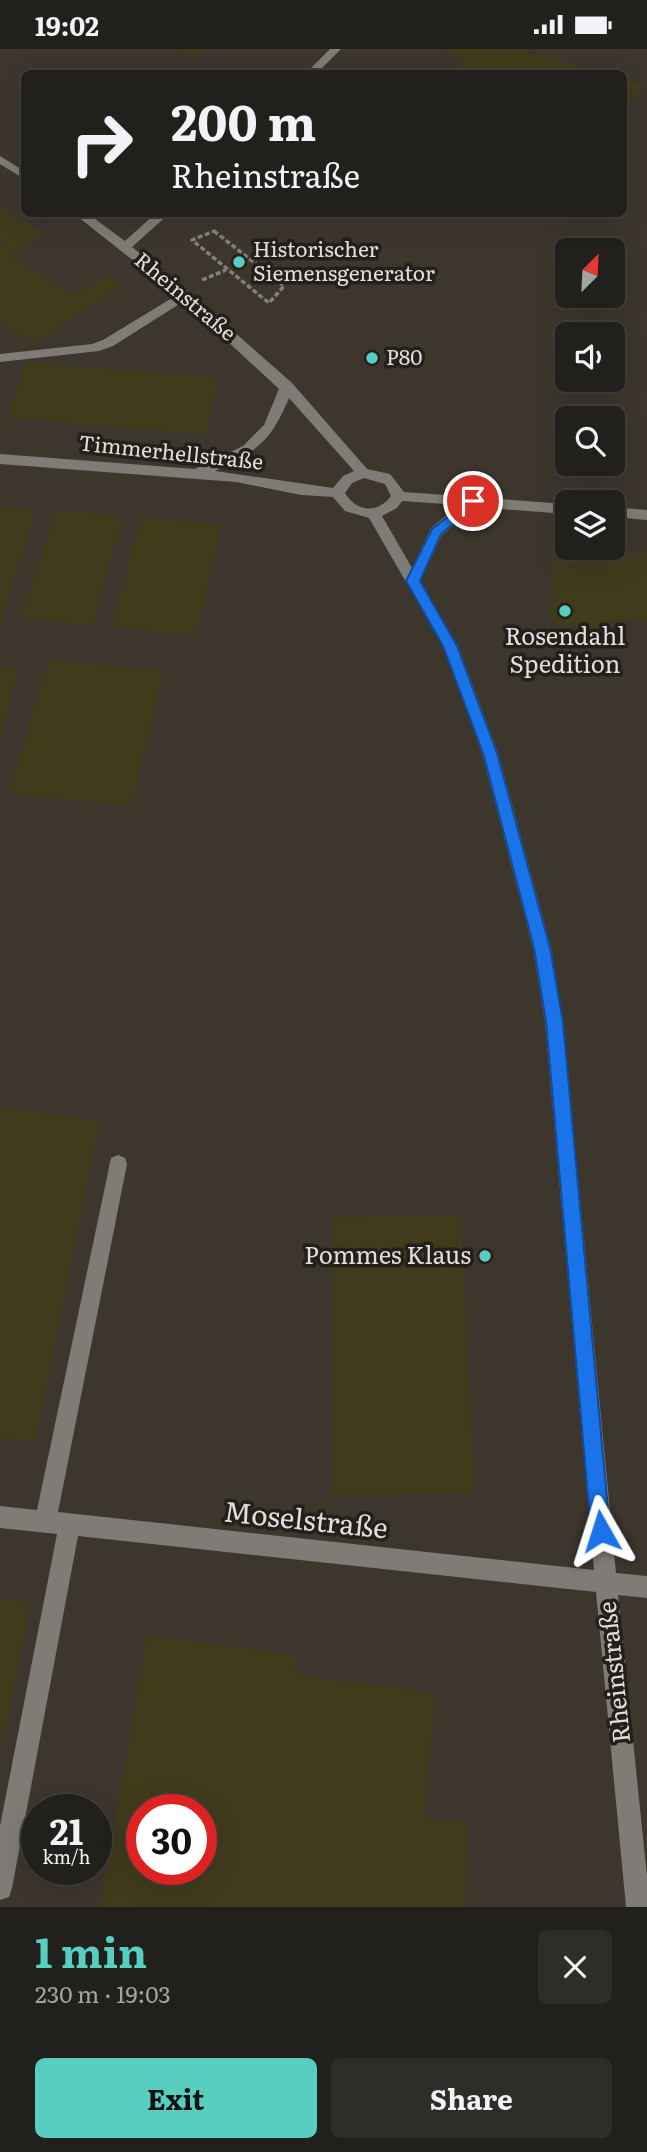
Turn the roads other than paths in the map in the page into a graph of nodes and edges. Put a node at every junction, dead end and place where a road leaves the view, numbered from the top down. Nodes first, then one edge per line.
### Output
1 (336, 49) edge
2 (314, 70) edge
3 (0, 159) edge
4 (21, 174) edge
5 (84, 217) edge
6 (159, 217) edge
7 (125, 247) junction
8 (182, 292) junction
9 (0, 358) edge
10 (287, 386) junction
11 (0, 459) edge
12 (363, 473) junction
13 (197, 474) junction
14 (338, 493) junction
15 (398, 496) junction
16 (473, 501) junction
17 (555, 508) edge
18 (625, 513) edge
19 (374, 514) junction
20 (647, 515) edge
21 (413, 581) junction
22 (118, 1164) dead end
23 (0, 1517) edge
24 (45, 1522) junction
25 (69, 1525) junction
26 (606, 1582) junction
27 (647, 1587) edge
28 (640, 1859) edge
29 (0, 1888) edge
30 (638, 1907) edge

1 - 2 street
3 - 4 street
5 - 7 street, Rheinstraße
6 - 7 street
7 - 8 street, Rheinstraße
8 - 9 street
8 - 10 street, Rheinstraße
10 - 12 street, Rheinstraße
10 - 13 street
11 - 13 street, Timmerhellstraße
12 - 14 street
12 - 15 street
13 - 14 street, Timmerhellstraße
14 - 19 street
15 - 16 street
15 - 19 street
16 - 17 street
16 - 21 street
18 - 20 street
19 - 21 street, Rheinstraße
21 - 26 street, Rheinstraße
22 - 24 street
23 - 24 street, Moselstraße
24 - 25 street, Moselstraße
25 - 26 street, Moselstraße
25 - 29 street
26 - 27 street, Moselstraße
26 - 28 street, Rheinstraße
28 - 30 street, Rheinstraße

